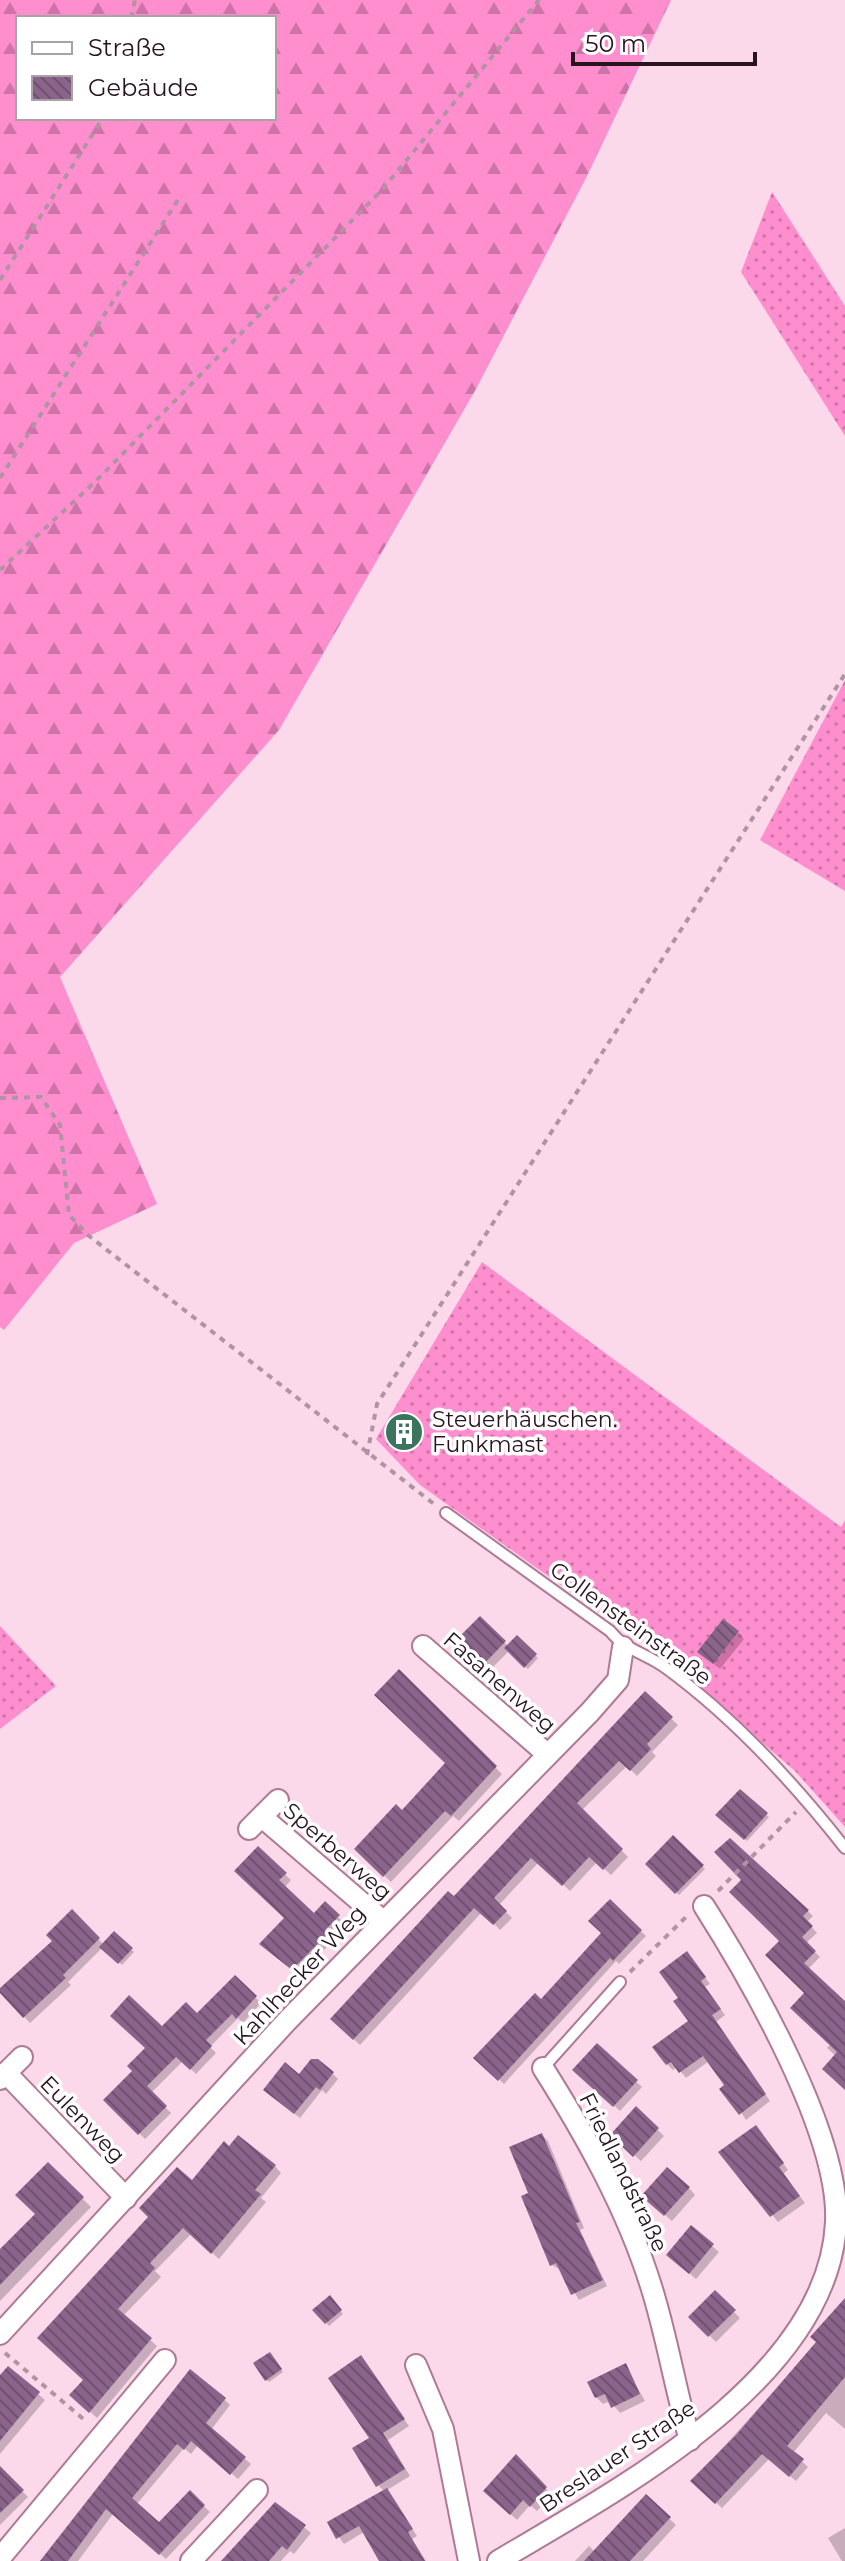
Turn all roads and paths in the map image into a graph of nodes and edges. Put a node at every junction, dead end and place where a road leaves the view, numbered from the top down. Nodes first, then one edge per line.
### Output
1 (539, 0) edge
2 (102, 120) edge
3 (181, 195) dead end
4 (0, 280) edge
5 (0, 478) edge
6 (0, 570) edge
7 (845, 674) edge
8 (0, 1098) edge
9 (367, 1455) junction
10 (446, 1513) joint
11 (423, 1646) dead end
12 (623, 1647) junction
13 (547, 1754) junction
14 (278, 1800) dead end
15 (807, 1800) junction
16 (845, 1848) edge
17 (704, 1906) junction
18 (383, 1921) junction
19 (620, 1982) joint
20 (22, 2057) dead end
21 (543, 2068) joint
22 (3, 2076) edge
23 (126, 2198) junction
24 (0, 2334) edge
25 (0, 2349) edge
26 (165, 2360) dead end
27 (416, 2365) dead end
28 (102, 2435) junction
29 (690, 2440) junction
30 (257, 2490) dead end
31 (0, 2558) edge
32 (191, 2561) edge
33 (469, 2561) edge
34 (498, 2561) edge

1 - 6 path
2 - 4 path
3 - 5 path
7 - 9 path
8 - 9 path
9 - 10 path
10 - 12 lane, Gollensteinstraße
11 - 13 street, Fasanenweg
12 - 13 street, Kahlhecker Weg
12 - 15 lane, Gollensteinstraße
13 - 18 street, Kahlhecker Weg
14 - 18 street, Sperberweg
15 - 16 lane, Gollensteinstraße
15 - 17 path
17 - 19 path
17 - 29 street, Breslauer Straße
18 - 23 street, Kahlhecker Weg
19 - 21 lane
20 - 22 street, Eulenweg
21 - 29 street, Friedlandstraße
22 - 23 street, Eulenweg
23 - 24 street, Kahlhecker Weg
25 - 28 path
26 - 28 street
27 - 33 street
28 - 31 street
29 - 34 street, Breslauer Straße
30 - 32 street

